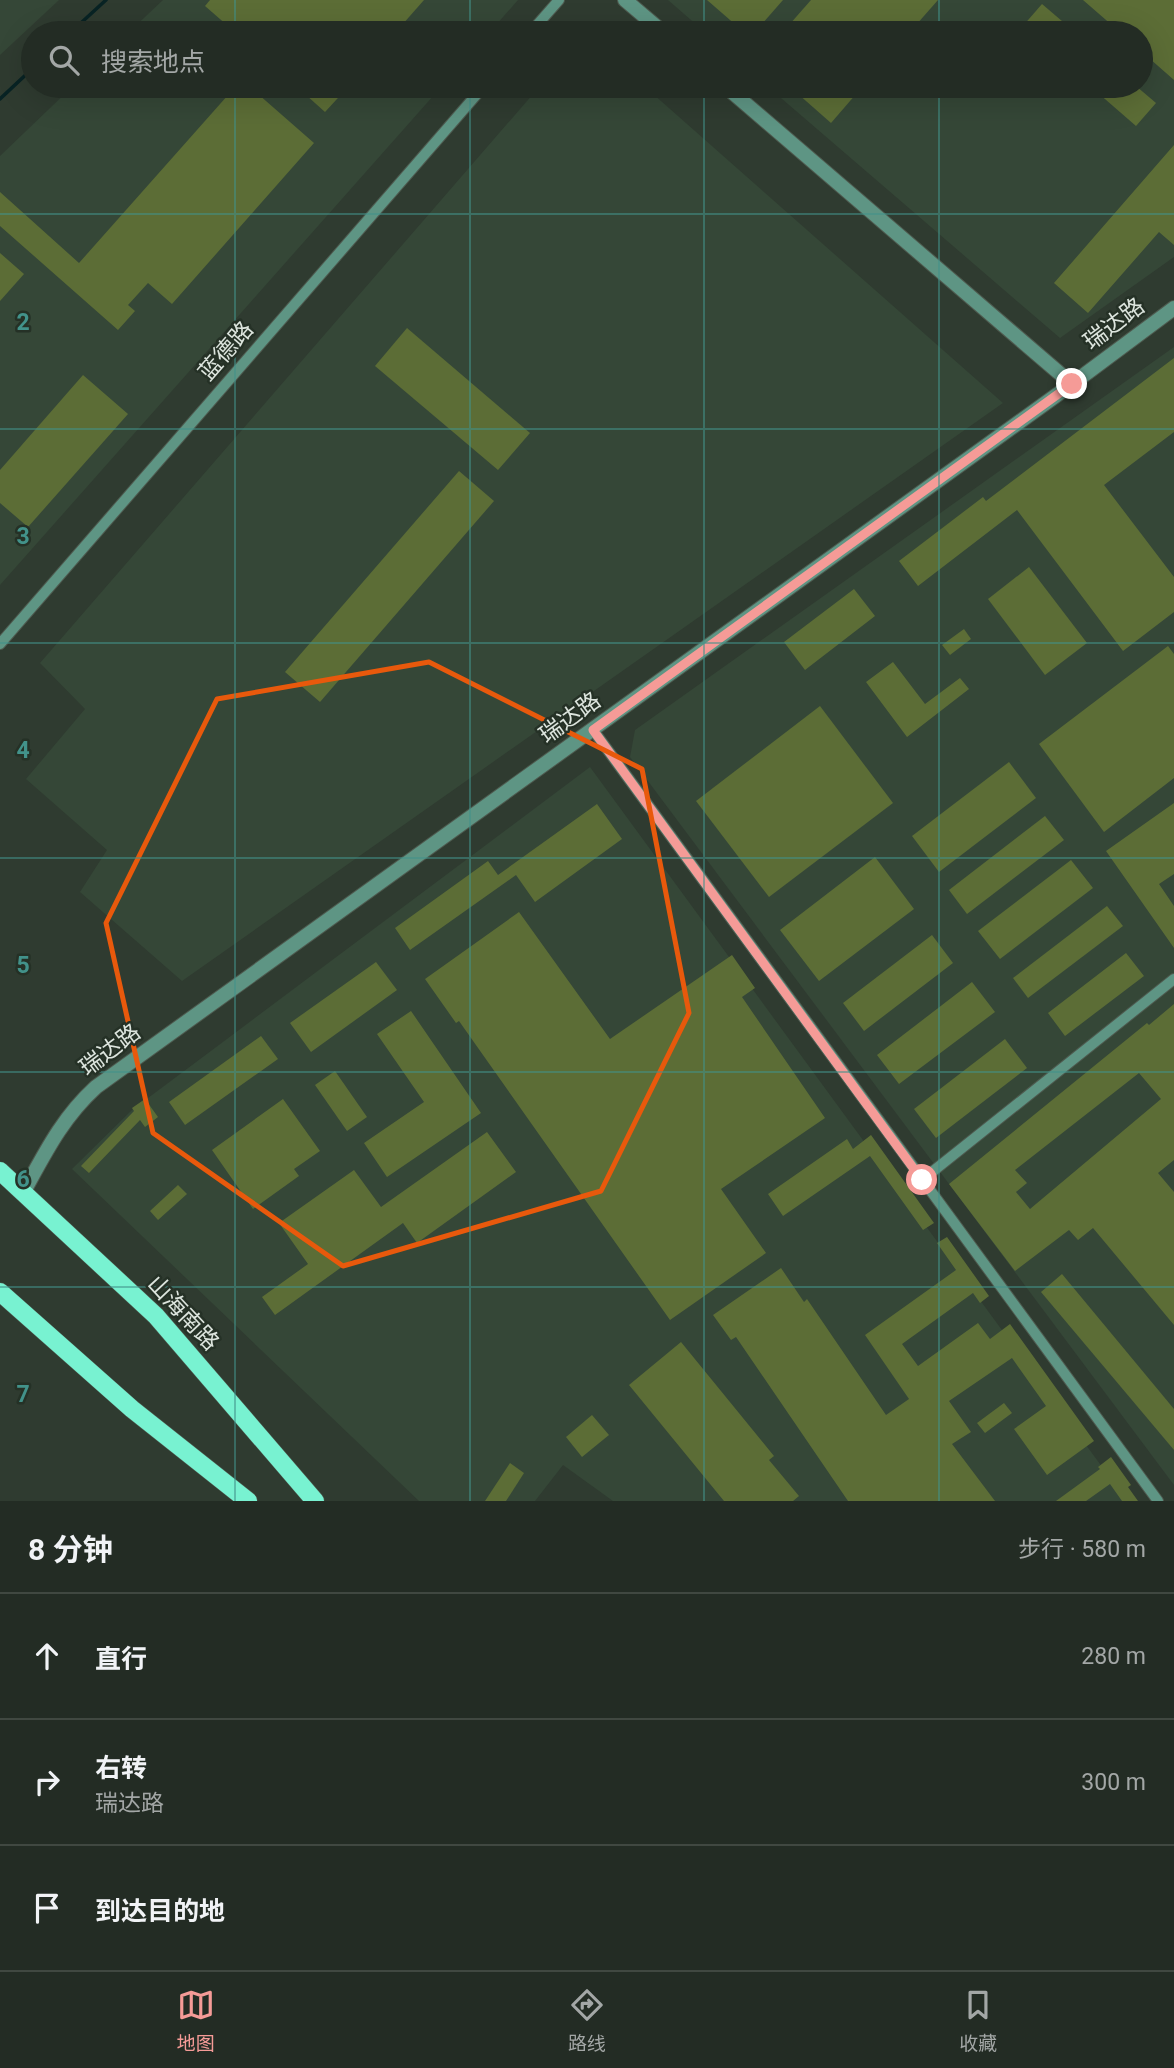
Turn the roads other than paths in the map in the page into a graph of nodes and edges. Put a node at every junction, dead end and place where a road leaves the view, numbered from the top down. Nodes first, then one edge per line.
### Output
1 (559, 0) edge
2 (625, 0) edge
3 (541, 21) edge
4 (650, 21) edge
5 (474, 98) edge
6 (739, 98) edge
7 (1174, 308) edge
8 (1072, 384) junction
9 (0, 644) edge
10 (593, 730) junction
11 (1174, 979) edge
12 (0, 1171) edge
13 (922, 1180) junction
14 (23, 1193) junction
15 (0, 1292) edge
16 (248, 1501) edge
17 (316, 1501) edge
18 (1158, 1501) edge

1 - 3 street
2 - 4 street
5 - 9 street, 蓝德路
6 - 8 street
7 - 8 street, 瑞达路
8 - 10 street, 瑞达路
10 - 13 street
10 - 14 street, 瑞达路
11 - 13 street
12 - 14 main road, 山海南路
13 - 18 street
14 - 17 main road, 山海南路
15 - 16 main road

